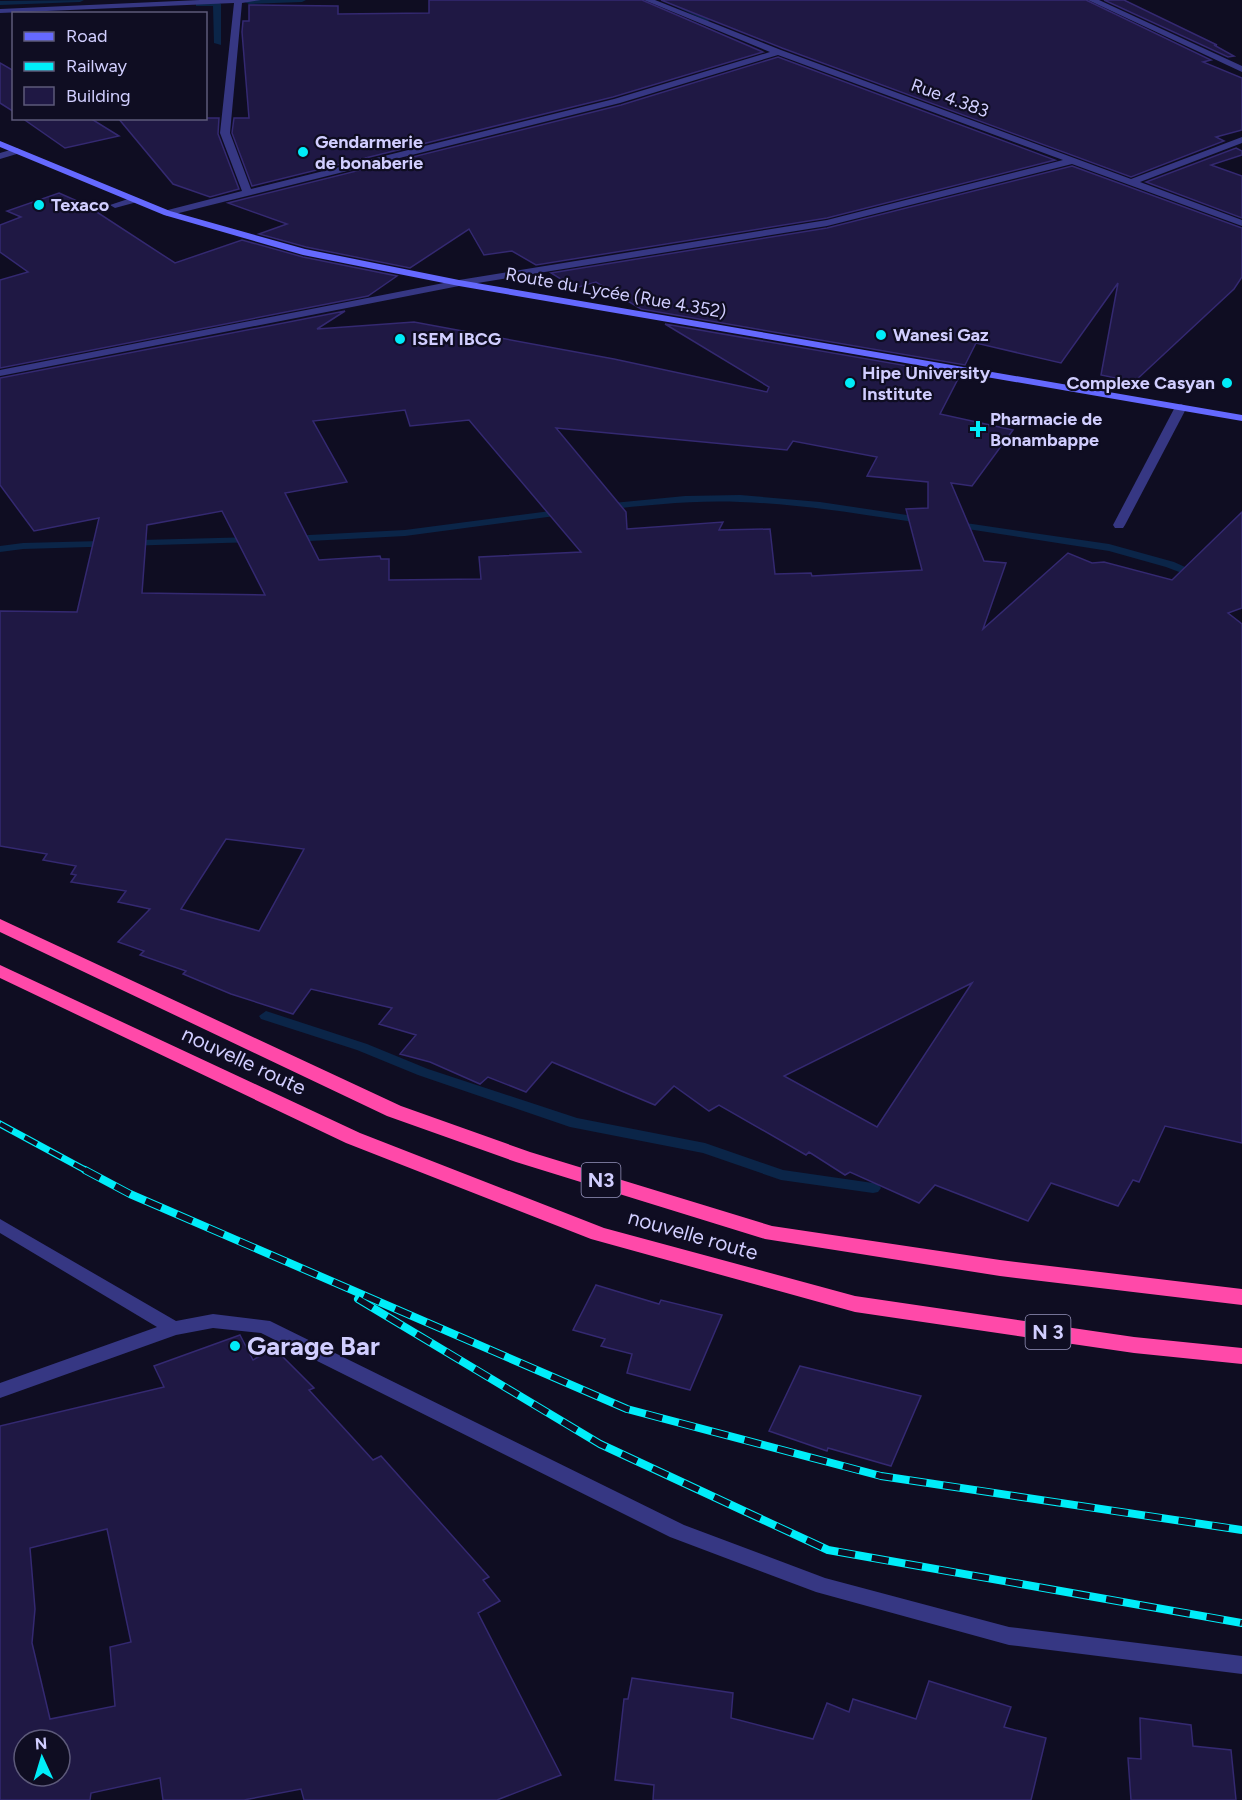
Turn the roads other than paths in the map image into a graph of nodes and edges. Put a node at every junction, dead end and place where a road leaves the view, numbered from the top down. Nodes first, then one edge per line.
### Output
1 (257, 0) edge
2 (648, 0) edge
3 (1092, 0) edge
4 (238, 1) edge
5 (89, 4) edge
6 (0, 11) edge
7 (778, 52) junction
8 (1242, 69) edge
9 (1242, 140) edge
10 (0, 144) edge
11 (17, 151) junction
12 (0, 156) edge
13 (1072, 161) junction
14 (1131, 182) junction
15 (248, 194) junction
16 (134, 200) junction
17 (115, 205) dead end
18 (167, 213) junction
19 (1242, 223) edge
20 (459, 283) junction
21 (0, 373) edge
22 (1181, 407) junction
23 (1242, 418) edge
24 (1119, 525) dead end
25 (4, 932) edge
26 (0, 971) edge
27 (0, 1226) edge
28 (1242, 1297) edge
29 (855, 1304) joint
30 (174, 1328) junction
31 (1242, 1356) edge
32 (0, 1391) edge
33 (1242, 1665) edge

1 - 4 street
2 - 7 street, Rue 4.383
3 - 8 street
4 - 5 street
4 - 15 street
5 - 6 street
7 - 13 street, Rue 4.383
7 - 15 street
9 - 14 street
10 - 11 main road, Route du Lycée (Rue 4.352)
11 - 12 street
11 - 16 main road, Route du Lycée (Rue 4.352)
13 - 14 street, Rue 4.383
13 - 20 street
14 - 19 street, Rue 4.383
15 - 18 street
16 - 17 street
16 - 18 main road, Route du Lycée (Rue 4.352)
18 - 20 main road, Route du Lycée (Rue 4.352)
20 - 21 street
20 - 22 main road, Route du Lycée (Rue 4.352)
22 - 23 main road, Route du Lycée (Rue 4.352)
22 - 24 street
25 - 28 highway, nouvelle route / N3
26 - 29 highway, nouvelle route / N3
27 - 30 street
29 - 31 highway, nouvelle route / N 3
30 - 32 street
30 - 33 street

